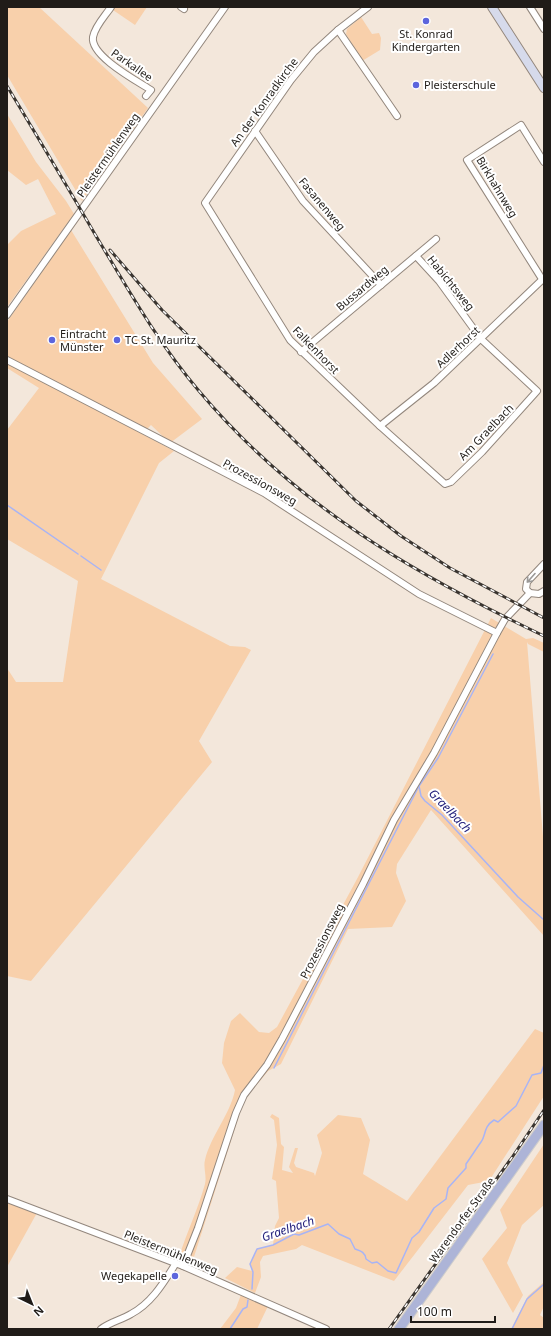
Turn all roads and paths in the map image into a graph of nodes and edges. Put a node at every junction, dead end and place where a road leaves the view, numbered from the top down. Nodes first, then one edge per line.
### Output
1 (111, 7) edge
2 (225, 7) edge
3 (368, 7) edge
4 (492, 7) edge
5 (530, 7) edge
6 (544, 29) edge
7 (338, 30) junction
8 (544, 88) edge
9 (146, 96) dead end
10 (397, 116) dead end
11 (255, 130) junction
12 (544, 162) edge
13 (205, 203) joint
14 (436, 239) dead end
15 (416, 256) junction
16 (543, 278) edge
17 (381, 285) junction
18 (7, 315) edge
19 (481, 339) junction
20 (301, 352) junction
21 (7, 360) edge
22 (538, 391) joint
23 (380, 426) junction
24 (446, 484) joint
25 (544, 564) edge
26 (544, 591) edge
27 (530, 594) junction
28 (497, 633) junction
29 (544, 1125) edge
30 (7, 1199) edge
31 (180, 1265) junction
32 (101, 1329) edge
33 (326, 1329) edge
34 (399, 1329) edge

1 - 9 street, Parkallee
2 - 18 street, Pleistermühlenweg
3 - 7 street, An der Konradkirche
4 - 8 street
5 - 6 street
7 - 10 street
7 - 11 street, An der Konradkirche
11 - 13 street, An der Konradkirche
11 - 17 street, Fasanenweg
12 - 16 street, Birkhahnweg
13 - 20 street, Falkenhorst
14 - 15 street, Bussardweg
15 - 17 street, Bussardweg
15 - 19 street, Habichtsweg
16 - 19 street, Adlerhorst
17 - 20 street, Bussardweg
19 - 22 street, Habichtsweg
19 - 23 street, Adlerhorst
20 - 23 street, Falkenhorst
21 - 28 street, Prozessionsweg
22 - 24 street, Am Graelbach
23 - 24 street, Falkenhorst
25 -> 27 street
26 - 27 street
27 - 28 street, Prozessionsweg
28 - 31 street, Prozessionsweg
29 - 34 main road, Warendorfer Straße
30 - 31 street, Pleistermühlenweg
31 - 32 street, Prozessionsweg
31 - 33 street, Pleistermühlenweg

